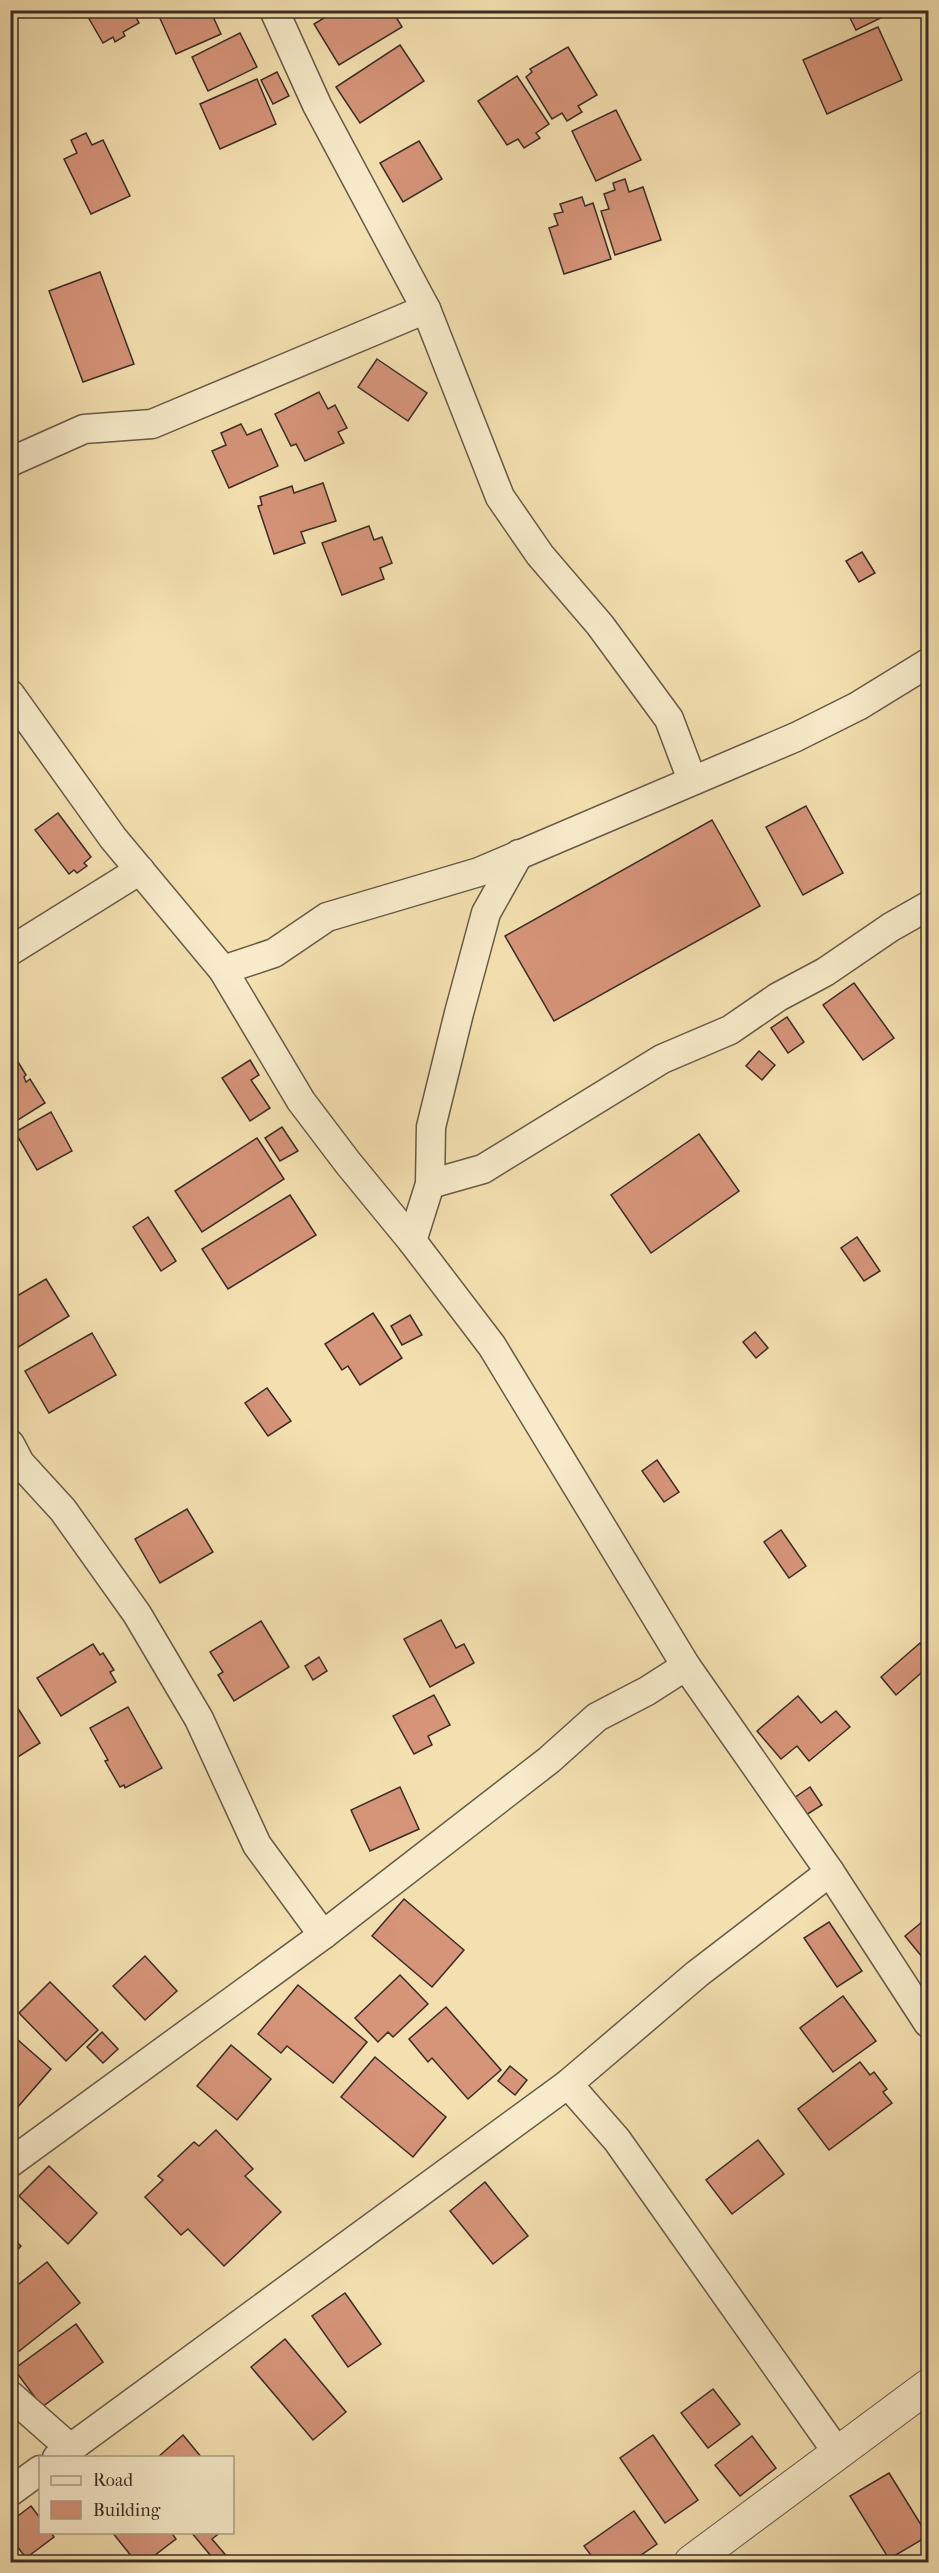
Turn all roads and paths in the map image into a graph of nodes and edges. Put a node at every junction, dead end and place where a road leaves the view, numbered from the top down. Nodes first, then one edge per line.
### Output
1 (274, 10) edge
2 (426, 309) junction
3 (10, 462) edge
4 (928, 663) edge
5 (10, 694) edge
6 (692, 780) junction
7 (519, 854) junction
8 (140, 870) junction
9 (928, 906) edge
10 (10, 951) edge
11 (223, 970) junction
12 (430, 1184) junction
13 (412, 1240) junction
14 (10, 1444) edge
15 (686, 1666) junction
16 (830, 1872) junction
17 (323, 1935) junction
18 (928, 2023) edge
19 (568, 2084) junction
20 (10, 2163) edge
21 (928, 2386) edge
22 (10, 2395) edge
23 (837, 2452) junction
24 (64, 2453) edge
25 (39, 2471) edge
26 (10, 2492) edge
27 (691, 2562) edge

1 - 2 street
2 - 3 street
2 - 6 street
4 - 6 street
5 - 8 street
6 - 7 street
7 - 11 street
7 - 12 street
8 - 10 street
8 - 11 street
9 - 12 street
11 - 13 street
12 - 13 street
13 - 15 street
14 - 17 street
15 - 16 street
15 - 17 street
16 - 18 street
16 - 19 street
17 - 20 street
19 - 23 street
19 - 24 street
21 - 23 street
22 - 24 street
23 - 27 street
25 - 26 street

